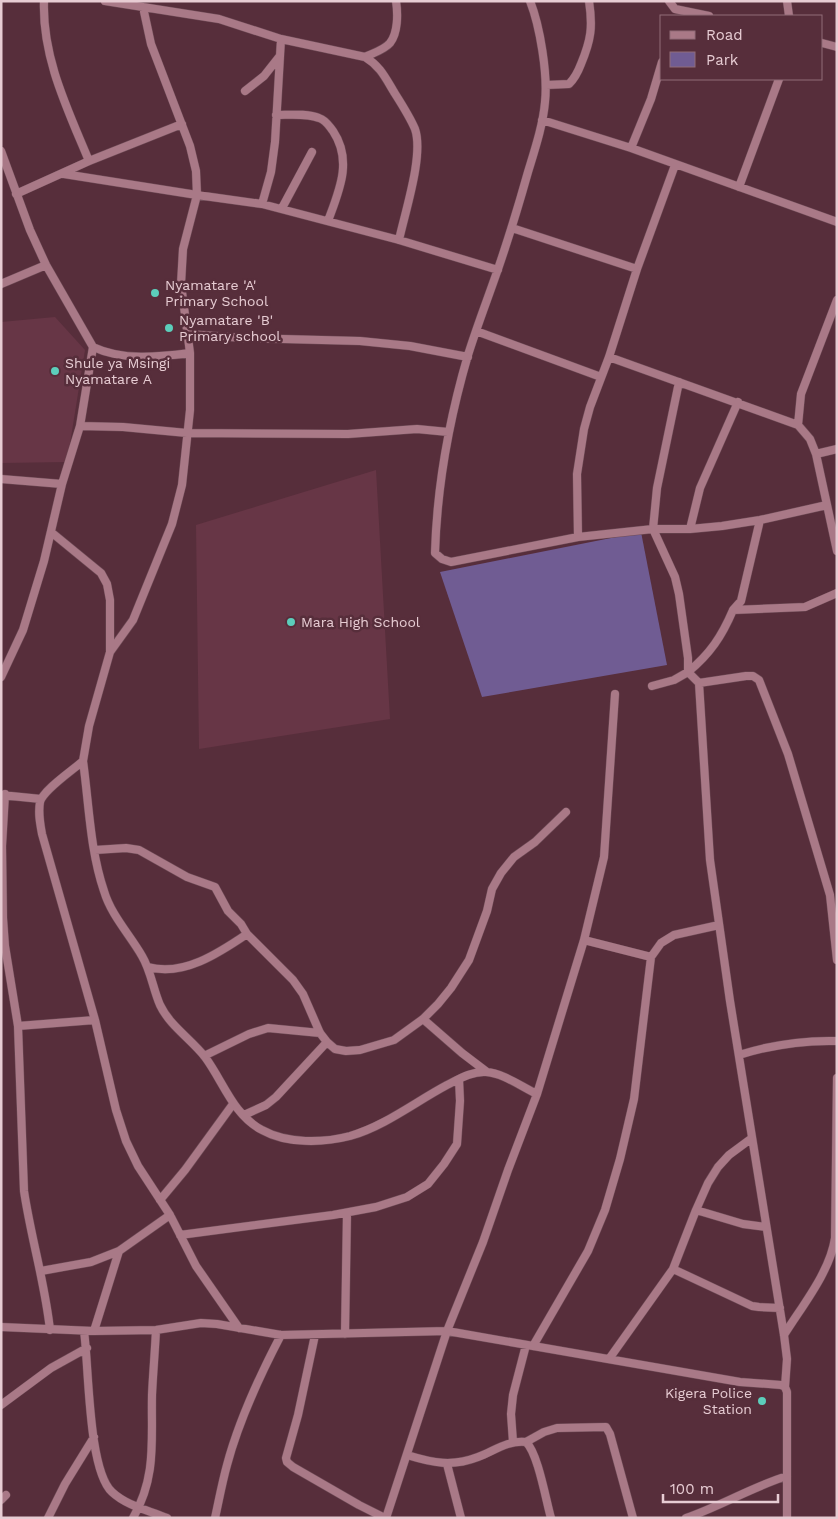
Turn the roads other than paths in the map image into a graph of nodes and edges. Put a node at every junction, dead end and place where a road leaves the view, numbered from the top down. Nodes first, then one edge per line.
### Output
1 (44, 1) edge
2 (105, 1) edge
3 (396, 1) edge
4 (530, 1) edge
5 (589, 1) edge
6 (669, 1) edge
7 (787, 1) edge
8 (143, 7) junction
9 (675, 12) edge
10 (700, 15) edge
11 (788, 15) edge
12 (280, 39) junction
13 (823, 43) edge
14 (837, 47) edge
15 (278, 57) junction
16 (365, 57) junction
17 (660, 69) edge
18 (779, 80) edge
19 (546, 84) junction
20 (245, 91) dead end
21 (276, 115) junction
22 (542, 120) junction
23 (182, 124) junction
24 (631, 148) junction
25 (1, 152) edge
26 (312, 152) dead end
27 (89, 161) junction
28 (675, 165) junction
29 (64, 174) junction
30 (740, 186) junction
31 (16, 194) junction
32 (197, 195) junction
33 (262, 204) junction
34 (282, 208) junction
35 (328, 221) junction
36 (837, 222) edge
37 (512, 228) junction
38 (399, 240) junction
39 (46, 265) junction
40 (637, 269) junction
41 (498, 270) junction
42 (1, 284) edge
43 (837, 300) edge
44 (476, 331) junction
45 (187, 334) junction
46 (93, 347) junction
47 (190, 353) junction
48 (468, 357) junction
49 (609, 357) junction
50 (601, 377) junction
51 (679, 382) junction
52 (738, 402) junction
53 (798, 425) junction
54 (80, 426) junction
55 (448, 432) junction
56 (186, 433) junction
57 (837, 449) edge
58 (816, 454) junction
59 (1, 479) edge
60 (62, 484) junction
61 (827, 505) junction
62 (760, 520) junction
63 (653, 529) junction
64 (690, 529) junction
65 (51, 532) junction
66 (578, 537) junction
67 (837, 550) edge
68 (837, 594) edge
69 (733, 610) junction
70 (110, 652) junction
71 (688, 672) junction
72 (1, 677) edge
73 (699, 683) junction
74 (652, 686) dead end
75 (615, 694) dead end
76 (83, 761) junction
77 (3, 794) edge
78 (41, 799) junction
79 (566, 812) dead end
80 (95, 850) junction
81 (2, 887) edge
82 (833, 894) edge
83 (719, 925) junction
84 (247, 934) junction
85 (584, 940) junction
86 (651, 957) junction
87 (837, 960) edge
88 (148, 967) junction
89 (423, 1019) junction
90 (95, 1020) junction
91 (18, 1026) junction
92 (320, 1032) junction
93 (837, 1041) edge
94 (327, 1042) junction
95 (739, 1055) junction
96 (204, 1056) junction
97 (487, 1072) junction
98 (837, 1078) edge
99 (459, 1079) junction
100 (537, 1094) junction
101 (233, 1104) junction
102 (244, 1116) junction
103 (752, 1138) junction
104 (160, 1200) junction
105 (696, 1210) junction
106 (346, 1213) junction
107 (170, 1216) junction
108 (766, 1227) junction
109 (180, 1235) junction
110 (119, 1251) junction
111 (835, 1254) edge
112 (673, 1269) junction
113 (41, 1271) junction
114 (780, 1308) junction
115 (1, 1328) edge
116 (239, 1328) junction
117 (50, 1330) junction
118 (156, 1330) junction
119 (84, 1331) junction
120 (94, 1331) junction
121 (447, 1331) junction
122 (345, 1334) junction
123 (280, 1335) junction
124 (315, 1335) junction
125 (784, 1335) junction
126 (529, 1346) junction
127 (87, 1348) junction
128 (609, 1359) junction
129 (784, 1387) junction
130 (1, 1405) edge
131 (94, 1437) junction
132 (513, 1442) junction
133 (526, 1442) junction
134 (407, 1455) junction
135 (447, 1464) junction
136 (787, 1476) junction
137 (139, 1508) junction
138 (48, 1518) edge
139 (133, 1518) edge
140 (167, 1518) edge
141 (215, 1518) edge
142 (386, 1518) edge
143 (461, 1518) edge
144 (551, 1518) edge
145 (633, 1518) edge
146 (686, 1518) edge
147 (787, 1518) edge

1 - 27 street
2 - 8 street
3 - 16 street
4 - 19 street
5 - 19 street
6 - 9 street
7 - 11 street
8 - 12 street
8 - 23 street
9 - 10 street
12 - 15 street
12 - 16 street
13 - 14 street
15 - 20 street
15 - 21 street
16 - 38 street
17 - 24 street
18 - 30 street
19 - 22 street
21 - 33 street
21 - 35 street
22 - 24 street
22 - 37 street
23 - 27 street
23 - 32 street
24 - 28 street
25 - 31 street
26 - 34 street
27 - 29 street
28 - 30 street
28 - 40 street
29 - 31 street
29 - 32 street
30 - 36 street
31 - 39 street
32 - 33 street
32 - 45 street
33 - 34 street
34 - 35 street
35 - 38 street
37 - 40 street
37 - 41 street
38 - 41 street
39 - 42 street
39 - 46 street
40 - 49 street
41 - 44 street
43 - 53 street
44 - 48 street
44 - 50 street
45 - 47 street
45 - 48 street
46 - 47 street
46 - 54 street
47 - 56 street
48 - 55 street
49 - 50 street
49 - 51 street
50 - 66 street
51 - 52 street
51 - 63 street
52 - 53 street
52 - 64 street
53 - 58 street
54 - 56 street
54 - 60 street
55 - 56 street
55 - 66 street
56 - 70 street
57 - 58 street
58 - 61 street
59 - 60 street
60 - 65 street
61 - 62 street
61 - 67 street
62 - 64 street
62 - 69 street
63 - 64 street
63 - 66 street
63 - 71 street
65 - 70 street
65 - 72 street
68 - 69 street
69 - 71 street
70 - 76 street
71 - 73 street
71 - 74 street
73 - 82 street
73 - 83 street
75 - 85 street
76 - 78 street
76 - 80 street
77 - 78 street
77 - 81 street
78 - 90 street
79 - 89 street
80 - 84 street
80 - 88 street
81 - 91 street
82 - 87 street
83 - 86 street
83 - 95 street
84 - 88 street
84 - 92 street
85 - 86 street
85 - 100 street
86 - 126 street
88 - 96 street
89 - 94 street
89 - 97 street
90 - 91 street
90 - 104 street
91 - 113 street
92 - 94 street
92 - 96 street
93 - 95 street
94 - 102 street
95 - 103 street
96 - 101 street
97 - 99 street
97 - 100 street
98 - 111 street
99 - 102 street
99 - 106 street
100 - 121 street
101 - 102 street
101 - 104 street
103 - 105 street
103 - 108 street
104 - 107 street
105 - 108 street
105 - 112 street
106 - 109 street
106 - 122 street
107 - 109 street
107 - 110 street
108 - 114 street
109 - 116 street
110 - 113 street
110 - 120 street
111 - 125 street
112 - 114 street
112 - 128 street
113 - 117 street
114 - 125 street
115 - 117 street
116 - 118 street
116 - 123 street
117 - 119 street
118 - 120 street
118 - 137 street
119 - 120 street
119 - 127 street
121 - 122 street
121 - 126 street
121 - 134 street
122 - 124 street
123 - 124 street
123 - 141 street
124 - 142 street
125 - 129 street
126 - 128 street
126 - 132 street
127 - 130 street
127 - 131 street
128 - 129 street
129 - 136 street
131 - 137 street
131 - 138 street
132 - 133 street
132 - 135 street
133 - 144 street
133 - 145 street
134 - 135 street
134 - 142 street
135 - 143 street
136 - 146 street
136 - 147 street
137 - 139 street
137 - 140 street

